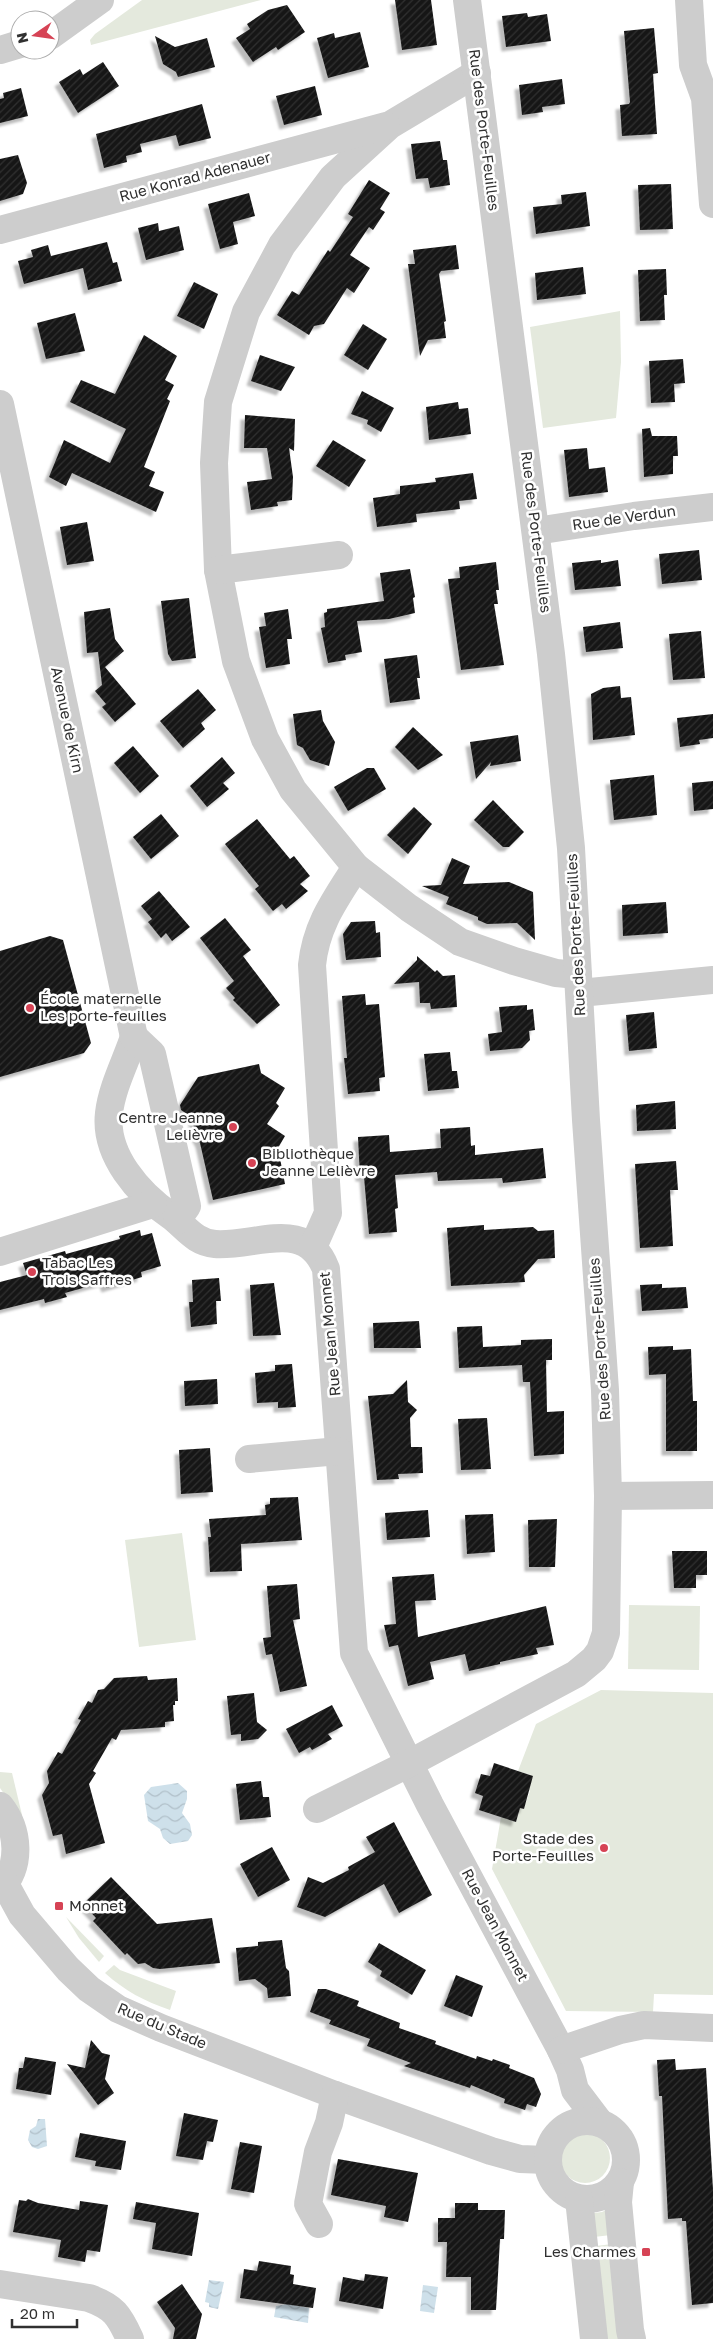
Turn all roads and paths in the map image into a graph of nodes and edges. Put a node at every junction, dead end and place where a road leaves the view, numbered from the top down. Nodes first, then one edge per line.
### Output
1 (100, 0) edge
2 (467, 0) edge
3 (689, 0) edge
4 (60, 29) edge
5 (476, 73) junction
6 (390, 125) junction
7 (713, 204) edge
8 (0, 230) edge
9 (0, 404) edge
10 (713, 507) edge
11 (536, 531) junction
12 (339, 555) dead end
13 (218, 570) junction
14 (356, 867) junction
15 (713, 980) edge
16 (579, 984) junction
17 (134, 1037) junction
18 (153, 1204) junction
19 (177, 1220) junction
20 (313, 1247) junction
21 (0, 1252) edge
22 (339, 1451) junction
23 (249, 1459) dead end
24 (713, 1495) edge
25 (608, 1496) junction
26 (410, 1763) junction
27 (0, 1806) edge
28 (317, 1809) dead end
29 (3, 1886) edge
30 (713, 2028) edge
31 (561, 2050) junction
32 (575, 2090) junction
33 (336, 2095) junction
34 (600, 2123) junction
35 (568, 2126) junction
36 (547, 2160) junction
37 (620, 2182) junction
38 (578, 2199) junction
39 (319, 2224) dead end
40 (0, 2284) edge
41 (130, 2339) edge
42 (594, 2339) edge
43 (632, 2339) edge

1 - 4 street
2 - 5 street, Rue des Porte-Feuilles
3 - 7 street
5 - 6 street
5 - 11 street, Rue des Porte-Feuilles
6 - 8 street, Rue Konrad Adenauer
6 - 13 street
9 - 17 street, Avenue de Kirn
10 - 11 street, Rue de Verdun
11 - 16 street, Rue des Porte-Feuilles
12 - 13 street
13 - 14 street
14 - 16 street
14 - 20 street
15 - 16 street
16 - 25 street, Rue des Porte-Feuilles
17 - 18 street
17 - 19 street
18 - 19 street
18 - 21 street
19 - 20 street
20 - 22 street, Rue Jean Monnet
22 - 23 street
22 - 26 street, Rue Jean Monnet
24 - 25 street
25 - 26 street, Rue des Porte-Feuilles
26 - 28 street
26 - 31 street, Rue Jean Monnet
27 - 29 street
29 - 33 street, Rue du Stade
30 - 31 street
31 - 32 street, Rue Jean Monnet
32 - 34 street, Rue Jean Monnet
32 - 35 street, Rue Jean Monnet
33 - 36 street, Rue du Stade
33 - 39 street
34 - 35 street
34 - 37 street
35 - 36 street
36 - 38 street
37 - 38 street
37 - 43 street
38 - 42 street
40 - 41 street

